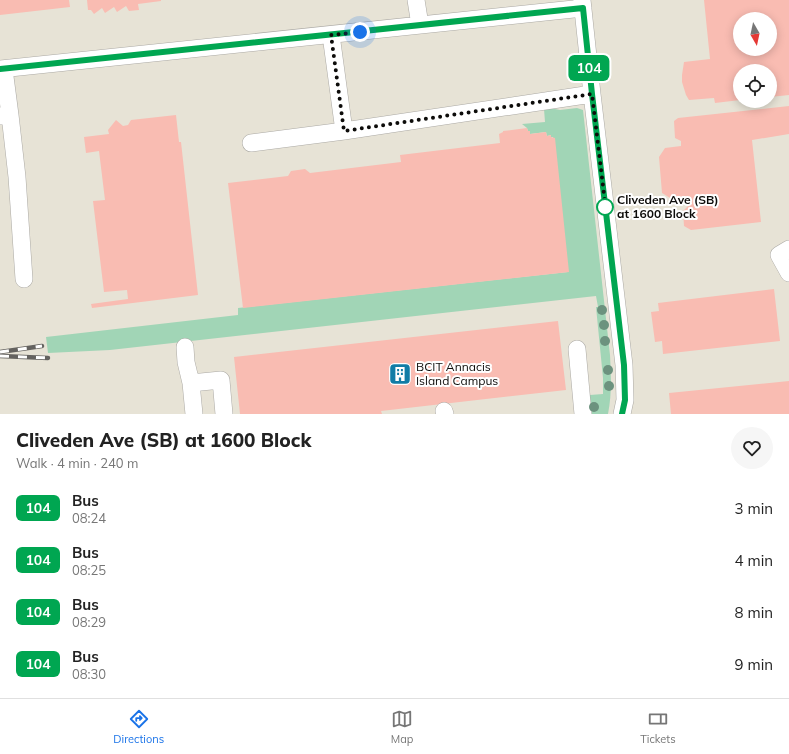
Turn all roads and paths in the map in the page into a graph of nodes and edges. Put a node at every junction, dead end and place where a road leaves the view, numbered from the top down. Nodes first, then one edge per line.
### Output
1 (416, 0) edge
2 (583, 4) edge
3 (420, 25) junction
4 (331, 35) junction
5 (2, 69) edge
6 (592, 94) junction
7 (5, 115) edge
8 (344, 131) junction
9 (251, 143) dead end
10 (789, 249) edge
11 (789, 273) edge
12 (24, 279) dead end
13 (185, 347) dead end
14 (577, 349) dead end
15 (191, 383) junction
16 (194, 414) edge
17 (224, 414) edge
18 (583, 414) edge
19 (622, 414) edge

1 - 3 street
2 - 3 street
2 - 6 street
3 - 4 street
4 - 5 street
4 - 8 street
5 - 7 street
6 - 8 street
6 - 19 street
7 - 12 street
8 - 9 street
10 - 11 street
13 - 15 street
14 - 18 street
15 - 16 street
15 - 17 street

